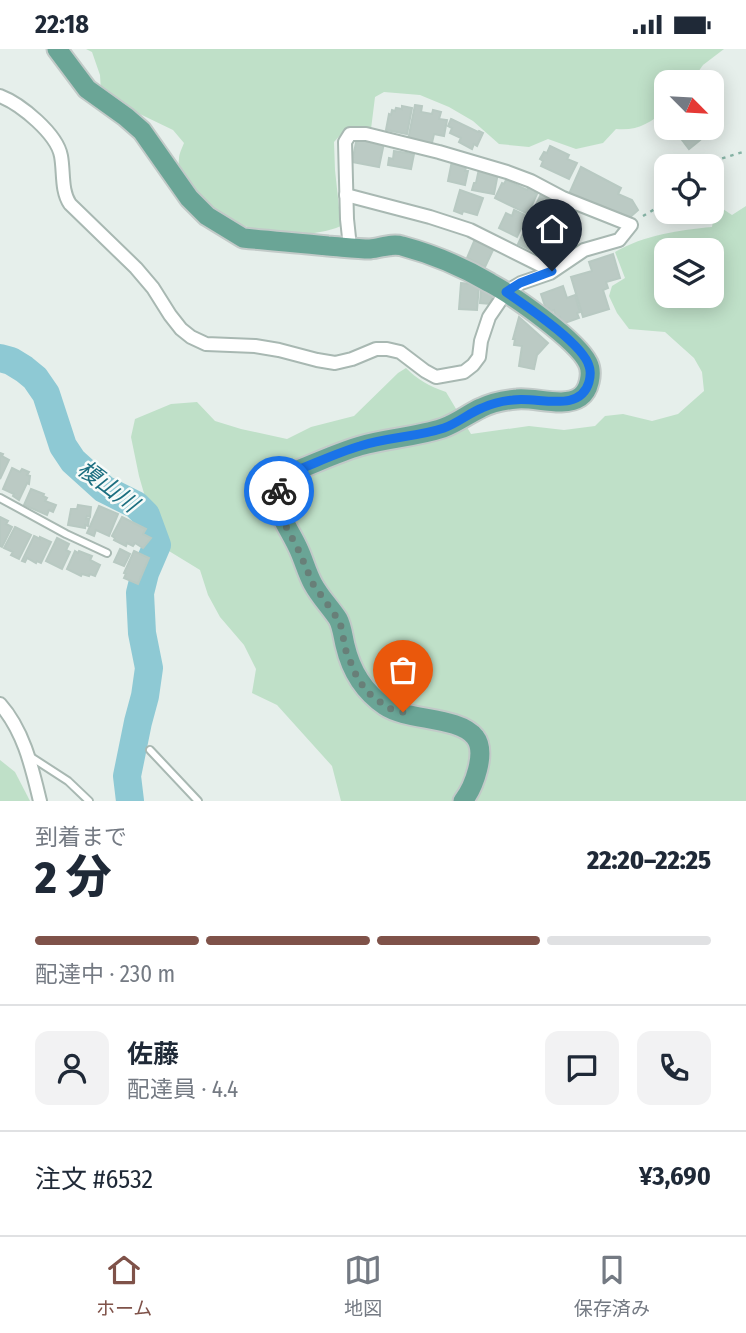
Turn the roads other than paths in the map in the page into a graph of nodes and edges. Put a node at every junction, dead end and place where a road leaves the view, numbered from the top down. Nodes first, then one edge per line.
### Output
1 (57, 49) edge
2 (0, 96) edge
3 (346, 195) junction
4 (350, 247) junction
5 (552, 271) junction
6 (506, 292) junction
7 (0, 498) edge
8 (107, 552) dead end
9 (0, 704) edge
10 (150, 750) dead end
11 (27, 754) junction
12 (40, 801) edge
13 (89, 801) edge
14 (198, 801) edge
15 (463, 801) edge

1 - 4 main road
2 - 6 street
3 - 4 street
3 - 5 street
3 - 5 street
4 - 6 main road
5 - 6 street
6 - 15 main road
7 - 8 lane
9 - 11 street
10 - 14 lane
11 - 12 street
11 - 13 lane

